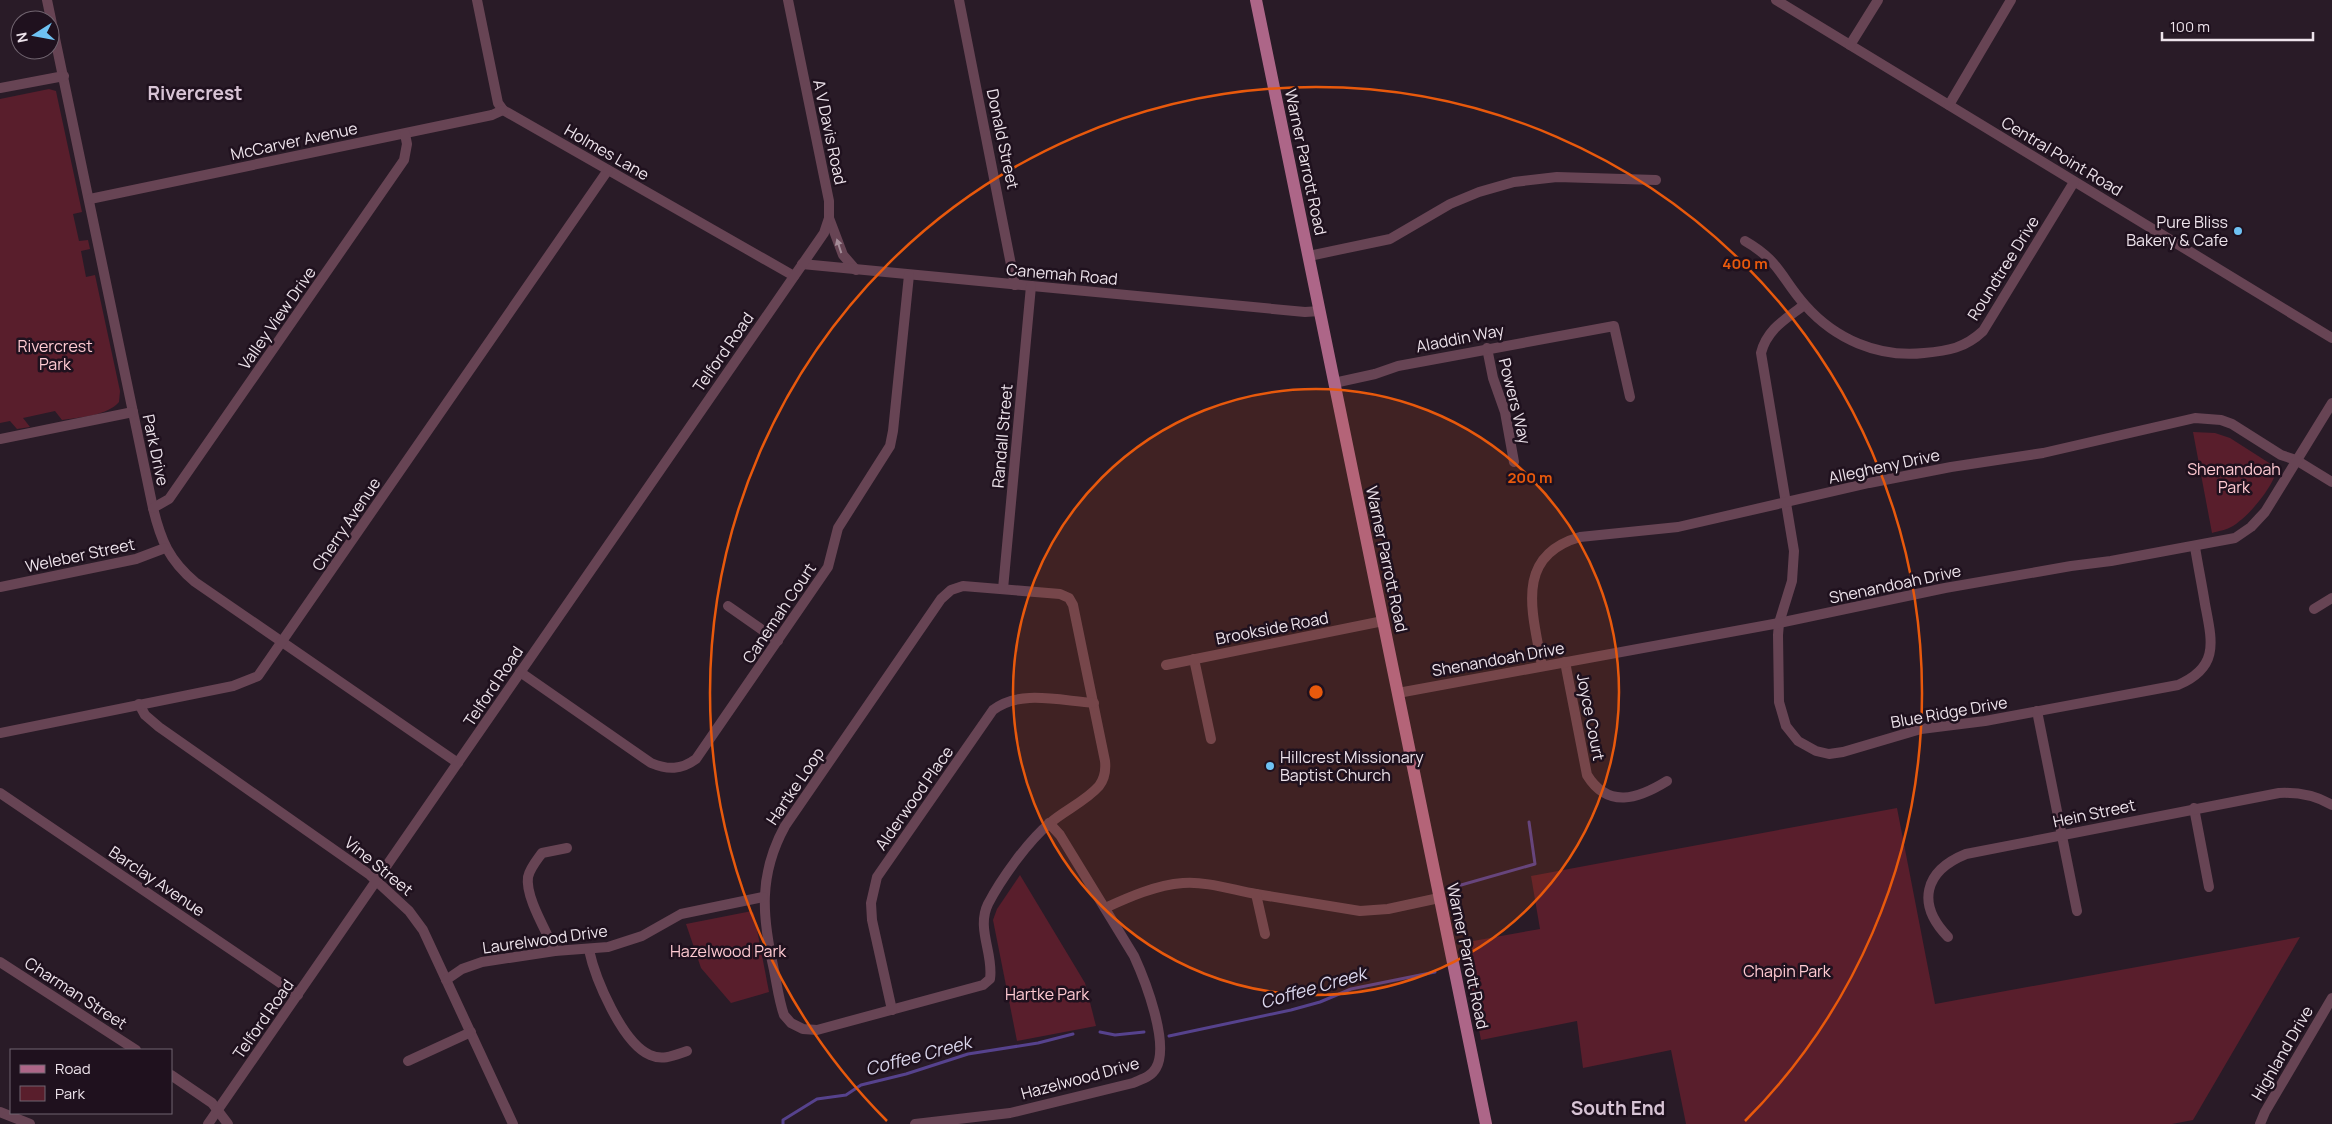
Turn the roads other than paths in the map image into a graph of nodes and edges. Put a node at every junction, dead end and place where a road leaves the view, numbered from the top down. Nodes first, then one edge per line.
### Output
1 (48, 0) edge
2 (477, 0) edge
3 (788, 0) edge
4 (959, 0) edge
5 (1256, 0) edge
6 (1776, 0) edge
7 (1878, 0) edge
8 (2011, 0) edge
9 (1850, 45) junction
10 (64, 76) junction
11 (0, 88) edge
12 (1949, 105) junction
13 (503, 110) junction
14 (405, 134) junction
15 (608, 170) junction
16 (1656, 180) dead end
17 (2074, 182) junction
18 (90, 199) junction
19 (829, 218) junction
20 (1745, 241) dead end
21 (1308, 256) junction
22 (802, 264) junction
23 (856, 270) junction
24 (909, 275) junction
25 (794, 276) junction
26 (1015, 284) junction
27 (1030, 286) junction
28 (1804, 304) junction
29 (1320, 312) junction
30 (2332, 338) edge
31 (1487, 348) junction
32 (1334, 383) junction
33 (1630, 397) dead end
34 (2332, 403) edge
35 (133, 412) junction
36 (0, 439) edge
37 (2296, 460) junction
38 (1514, 462) dead end
39 (2332, 482) edge
40 (1788, 502) junction
41 (153, 508) junction
42 (2195, 546) junction
43 (165, 548) junction
44 (0, 587) edge
45 (1003, 588) junction
46 (2332, 598) edge
47 (728, 606) dead end
48 (2314, 609) dead end
49 (1383, 622) junction
50 (1779, 623) junction
51 (778, 640) junction
52 (283, 643) junction
53 (1194, 659) junction
54 (1565, 662) junction
55 (1166, 665) dead end
56 (1542, 666) junction
57 (520, 672) junction
58 (1398, 693) junction
59 (1094, 703) junction
60 (138, 704) junction
61 (2037, 711) junction
62 (0, 733) edge
63 (1211, 739) dead end
64 (458, 763) junction
65 (1667, 781) dead end
66 (0, 793) edge
67 (2332, 805) edge
68 (2194, 808) junction
69 (1049, 823) junction
70 (2062, 834) junction
71 (567, 848) dead end
72 (377, 882) junction
73 (2209, 887) dead end
74 (1256, 894) junction
75 (764, 897) junction
76 (1439, 898) junction
77 (1105, 908) junction
78 (2077, 911) dead end
79 (1265, 934) dead end
80 (1948, 937) dead end
81 (589, 950) junction
82 (555, 951) junction
83 (0, 962) edge
84 (446, 980) junction
85 (298, 995) junction
86 (2332, 998) edge
87 (892, 1010) junction
88 (471, 1032) junction
89 (134, 1049) edge
90 (687, 1051) dead end
91 (408, 1061) dead end
92 (172, 1076) edge
93 (217, 1111) junction
94 (0, 1112) edge
95 (30, 1124) edge
96 (208, 1124) edge
97 (228, 1124) edge
98 (513, 1124) edge
99 (915, 1124) edge
100 (1486, 1124) edge
101 (2260, 1124) edge

1 - 10 street, Park Drive
2 - 13 street
3 - 19 street, A V Davis Road
4 - 26 street, Donald Street
5 - 21 main road, Warner Parrott Road
6 - 9 street, Central Point Road
7 - 9 street
8 - 12 street
9 - 12 street, Central Point Road
10 - 11 street
10 - 18 street, Park Drive
12 - 17 street, Central Point Road
13 - 14 street, McCarver Avenue
13 - 15 street, Holmes Lane
14 - 18 street, McCarver Avenue
14 - 41 street, Valley View Drive
15 - 25 street, Holmes Lane
15 - 52 street, Cherry Avenue
16 - 21 street
17 - 28 street, Roundtree Drive
17 - 30 street, Central Point Road
18 - 35 street, Park Drive
19 - 22 street, A V Davis Road
23 -> 19 street
20 - 28 street, Roundtree Drive
21 - 29 main road, Warner Parrott Road
22 - 23 street, Canemah Road
22 - 25 street, Telford Road
23 - 24 street, Canemah Road
24 - 26 street, Canemah Road
24 - 51 street, Canemah Court
25 - 57 street, Telford Road
26 - 27 street, Canemah Road
27 - 29 street, Canemah Road
27 - 45 street, Randall Street
28 - 40 street, Blue Ridge Drive
29 - 32 main road, Warner Parrott Road
31 - 32 street, Aladdin Way
31 - 33 street, Aladdin Way
31 - 38 street, Powers Way
32 - 49 main road, Warner Parrott Road
34 - 37 street, Shenandoah Drive
35 - 36 street
35 - 41 street, Park Drive
37 - 39 street, Allegheny Drive
37 - 40 street, Allegheny Drive
37 - 42 street, Shenandoah Drive
40 - 50 street, Blue Ridge Drive
40 - 56 street, Allegheny Drive
41 - 43 street, Park Drive
42 - 50 street, Shenandoah Drive
42 - 61 street, Blue Ridge Drive
43 - 44 street, Weleber Street
43 - 52 street, Park Drive
45 - 59 street, Hartke Loop
45 - 75 street, Hartke Loop
46 - 48 street
47 - 51 street
49 - 53 street, Brookside Road
49 - 58 main road, Warner Parrott Road
50 - 54 street, Shenandoah Drive
50 - 61 street, Blue Ridge Drive
51 - 57 street, Canemah Court
52 - 60 street, Cherry Avenue
52 - 64 street, Park Drive
53 - 55 street, Brookside Road
53 - 63 street
54 - 56 street, Shenandoah Drive
54 - 65 street, Joyce Court
56 - 58 street, Shenandoah Drive
57 - 64 street, Telford Road
58 - 76 main road, Warner Parrott Road
59 - 69 street, Hartke Loop
59 - 87 street, Alderwood Place
60 - 62 street, Cherry Avenue
60 - 72 street, Vine Street
61 - 70 street
64 - 72 street, Telford Road
66 - 85 street, Barclay Avenue
67 - 68 street, Hein Street
68 - 70 street, Hein Street
68 - 73 street
69 - 77 street, Hazelwood Drive
69 - 87 street, Hartke Loop
70 - 78 street
70 - 80 street, Hein Street
71 - 82 street
72 - 84 street, Vine Street
72 - 85 street, Telford Road
74 - 76 street
74 - 77 street
74 - 79 street
75 - 81 street, Laurelwood Drive
75 - 87 street, Hartke Loop
76 - 100 main road, Warner Parrott Road
77 - 99 street, Hazelwood Drive
81 - 82 street, Laurelwood Drive
81 - 90 street
82 - 84 street, Laurelwood Drive
83 - 89 street, Charman Street
84 - 88 street, Vine Street
85 - 93 street, Telford Road
86 - 101 street, Highland Drive
88 - 91 street
88 - 98 street, Vine Street
92 - 93 street
93 - 96 street, Telford Road
93 - 97 street
94 - 95 street

